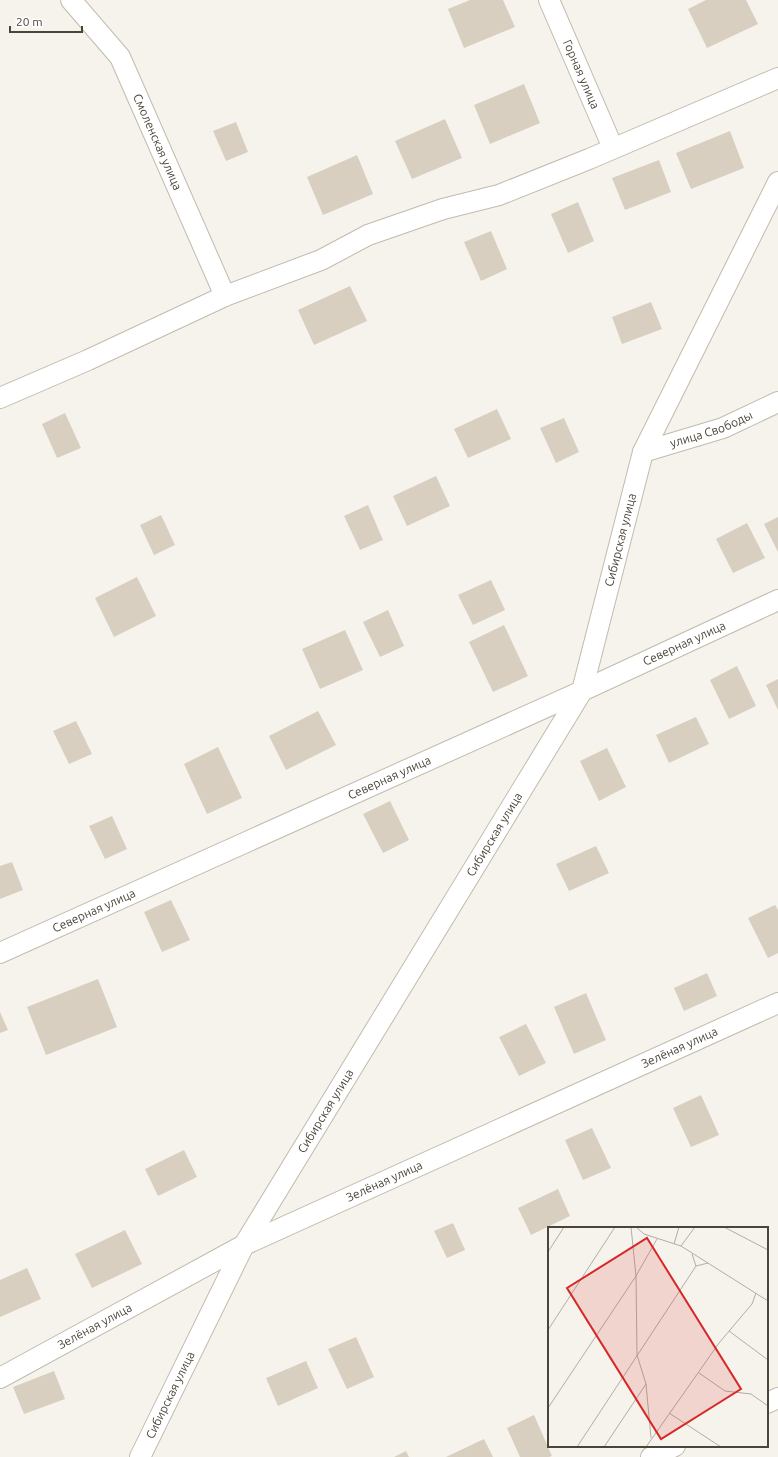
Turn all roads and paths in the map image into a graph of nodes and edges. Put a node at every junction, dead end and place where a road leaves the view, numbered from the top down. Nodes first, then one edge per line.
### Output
1 (71, 0) edge
2 (549, 0) edge
3 (778, 78) edge
4 (612, 148) junction
5 (778, 182) edge
6 (226, 296) junction
7 (0, 398) edge
8 (778, 402) edge
9 (643, 452) junction
10 (778, 600) edge
11 (582, 691) junction
12 (0, 953) edge
13 (778, 1003) edge
14 (244, 1245) junction
15 (0, 1378) edge
16 (778, 1398) edge
17 (768, 1403) edge
18 (673, 1447) edge
19 (140, 1457) edge
20 (651, 1457) edge

1 - 6 street, Смоленская улица
2 - 4 street, Горная улица
3 - 4 street
4 - 6 street
5 - 9 street, Сибирская улица
6 - 7 street
8 - 9 street, улица Свободы
9 - 11 street, Сибирская улица
10 - 11 street, Северная улица
11 - 12 street, Северная улица
11 - 14 street, Сибирская улица
13 - 14 street, Зелёная улица
14 - 15 street, Зелёная улица
14 - 19 street, Сибирская улица
16 - 17 street
18 - 20 street

